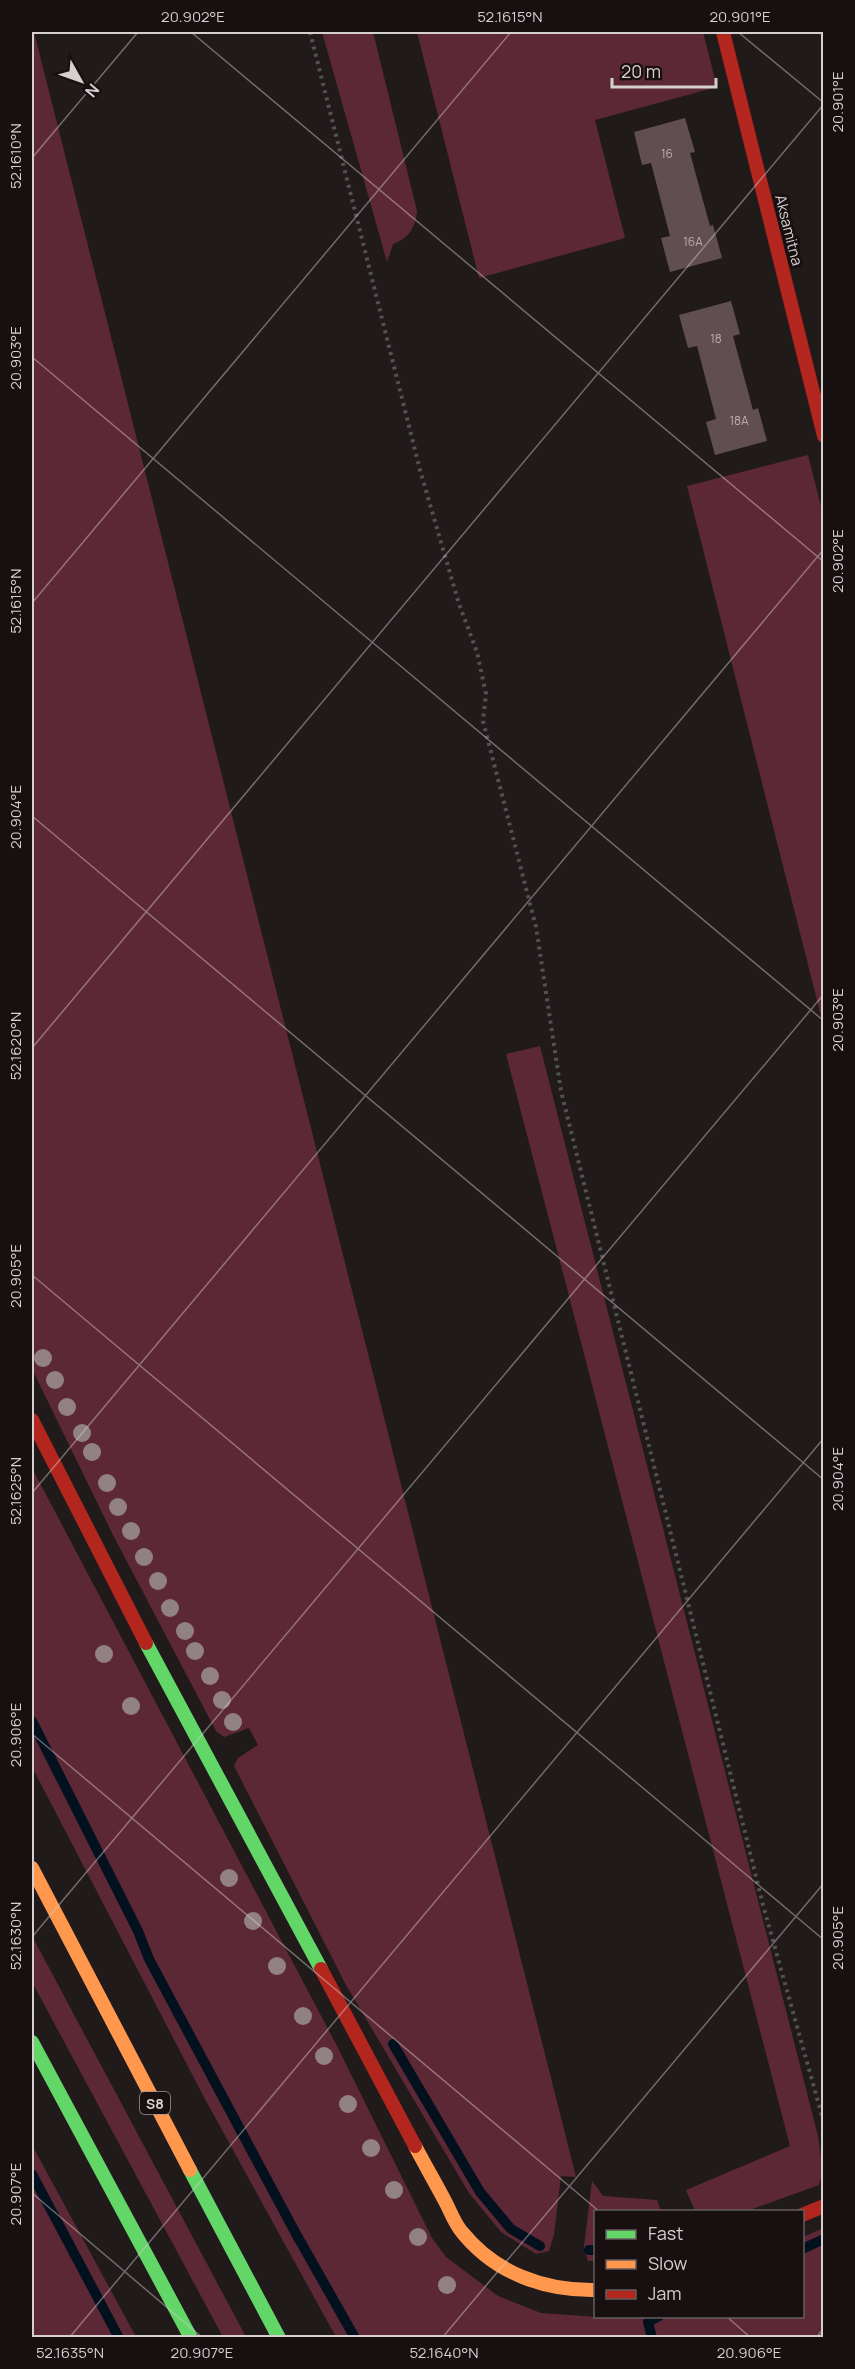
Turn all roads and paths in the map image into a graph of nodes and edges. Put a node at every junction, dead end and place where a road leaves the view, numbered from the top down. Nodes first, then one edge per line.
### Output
1 (310, 32) edge
2 (723, 32) edge
3 (824, 436) edge
4 (32, 1420) edge
5 (32, 1868) edge
6 (32, 2042) edge
7 (824, 2122) edge
8 (824, 2206) edge
9 (804, 2214) edge
10 (594, 2290) edge
11 (191, 2337) edge
12 (279, 2337) edge

1 - 7 path
2 - 3 main road, Aksamitna
4 - 10 main road
5 - 12 main road, S8
6 - 11 main road
8 - 9 main road

